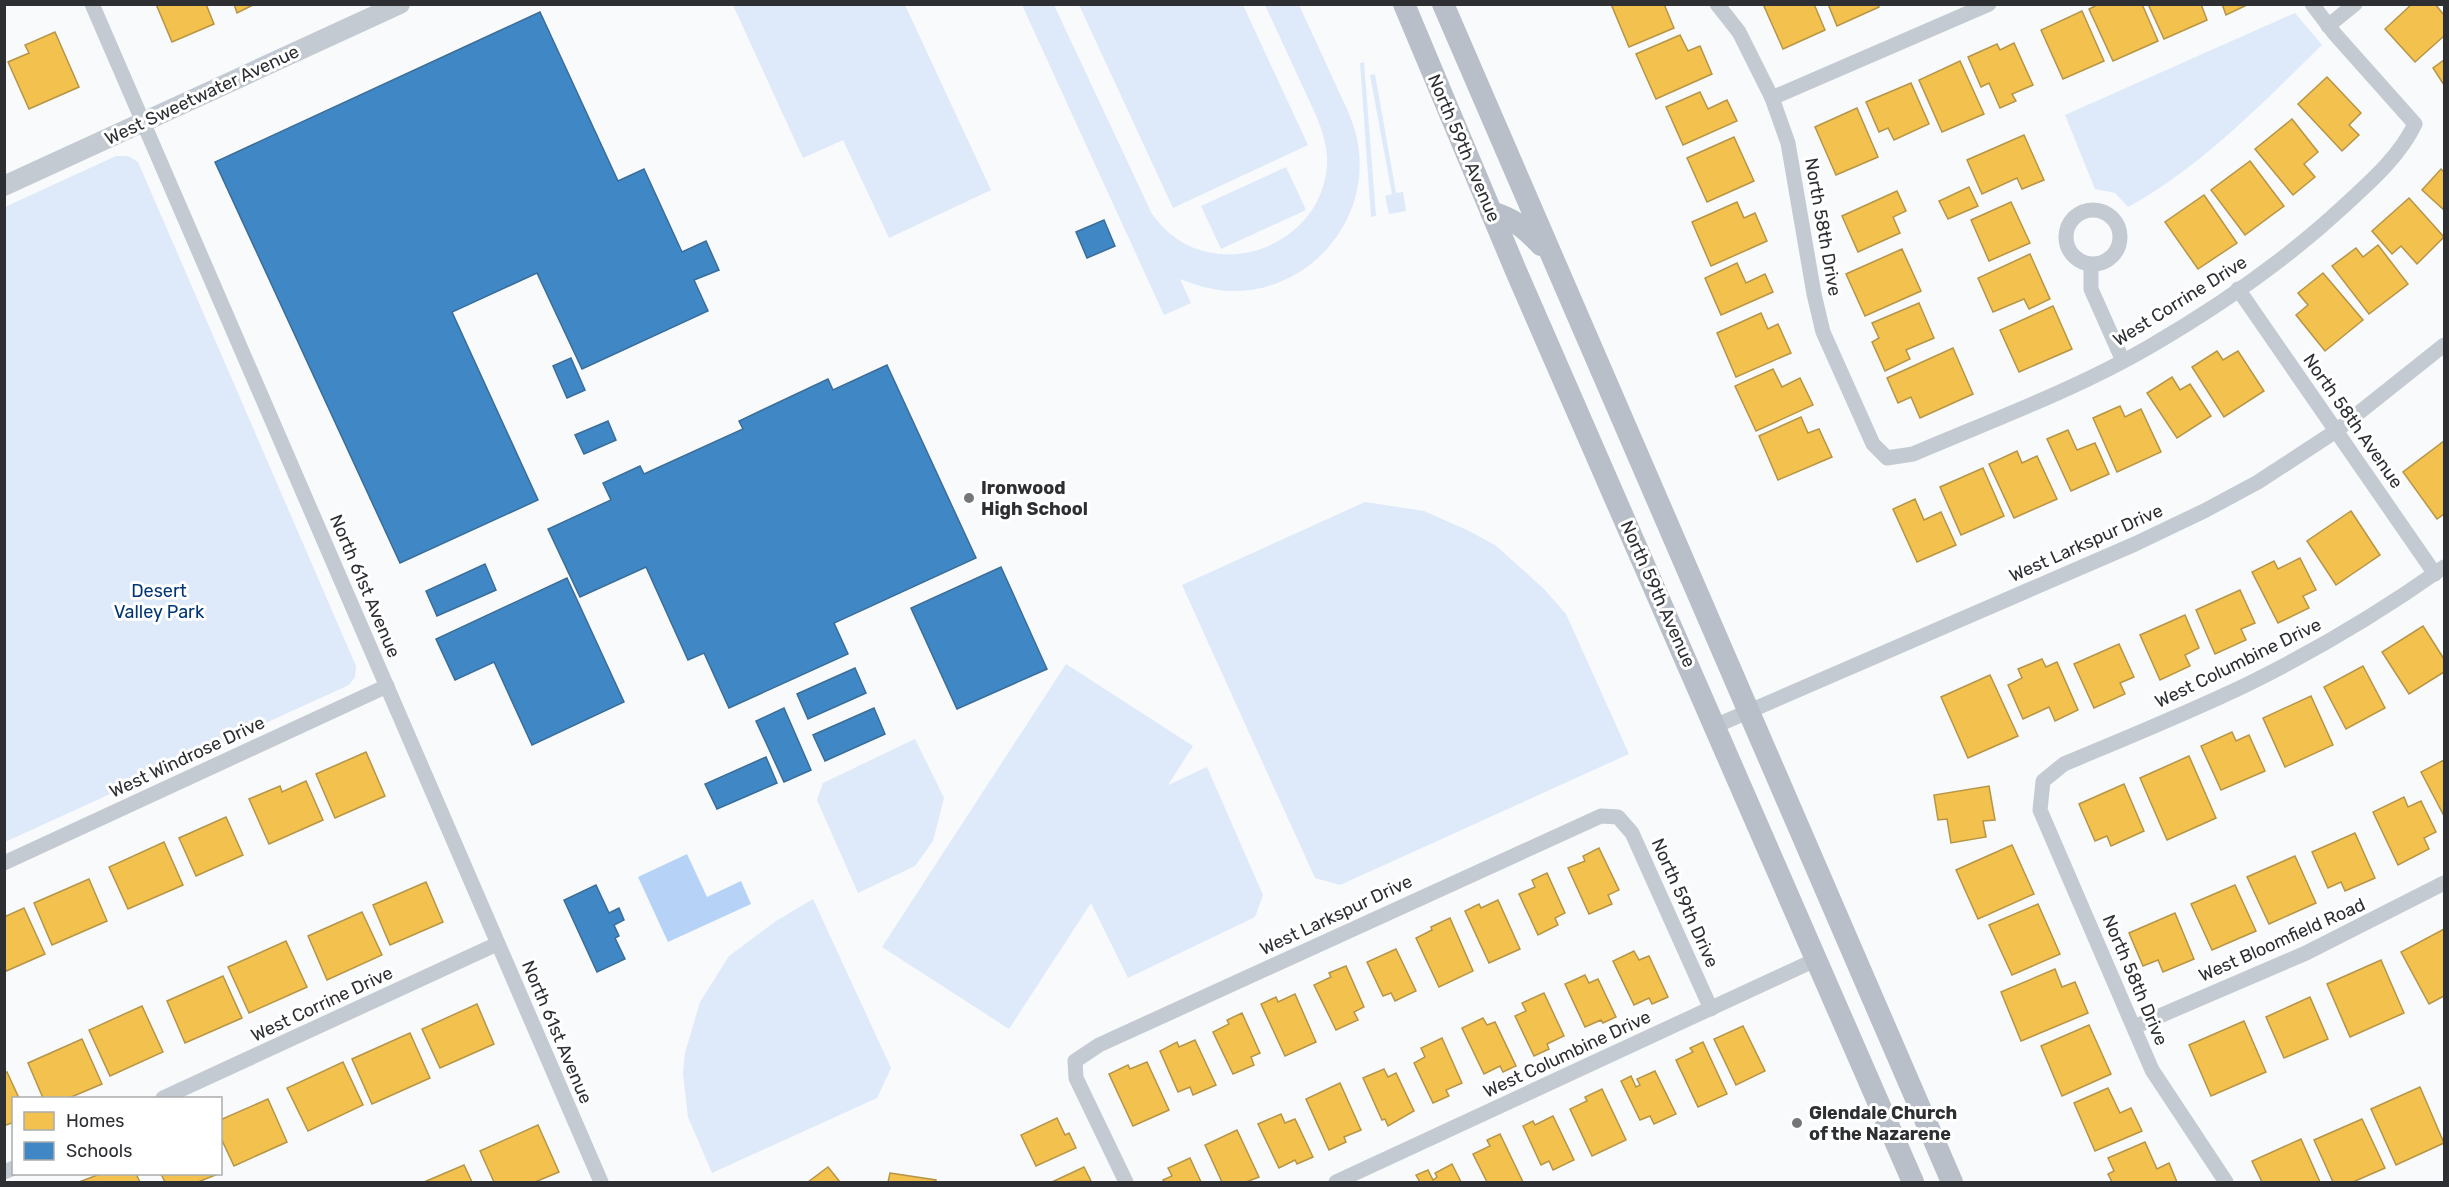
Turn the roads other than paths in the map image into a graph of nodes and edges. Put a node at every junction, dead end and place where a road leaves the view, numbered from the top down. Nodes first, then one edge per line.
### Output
1 (93, 4) edge
2 (400, 4) edge
3 (1404, 4) edge
4 (1443, 4) edge
5 (1717, 4) edge
6 (1989, 4) edge
7 (2312, 4) edge
8 (2355, 4) edge
9 (2328, 26) junction
10 (1772, 98) junction
11 (144, 122) junction
12 (4, 186) edge
13 (1491, 212) junction
14 (1550, 254) junction
15 (2091, 265) dead end
16 (2238, 289) junction
17 (2445, 345) edge
18 (2122, 361) junction
19 (2336, 431) junction
20 (1887, 458) joint
21 (2440, 571) edge
22 (387, 686) junction
23 (1748, 711) junction
24 (1715, 726) junction
25 (2043, 781) joint
26 (1618, 817) joint
27 (4, 863) edge
28 (2445, 883) edge
29 (497, 944) junction
30 (1815, 960) junction
31 (1711, 1008) junction
32 (2134, 1027) junction
33 (165, 1097) edge
34 (601, 1182) edge
35 (1126, 1182) edge
36 (1336, 1182) edge
37 (1913, 1182) edge
38 (1952, 1182) edge
39 (2226, 1182) edge

1 - 11 street, North 61st Avenue
2 - 11 street, West Sweetwater Avenue
3 - 13 main road, North 59th Avenue
4 - 14 main road, North 59th Avenue
5 - 10 street, North 58th Drive
6 - 10 street
7 - 9 street
8 - 9 street
9 - 16 street, West Corrine Drive
10 - 20 street, North 58th Drive
11 - 12 street, West Sweetwater Avenue
11 - 22 street, North 61st Avenue
13 - 14 main road
13 - 24 main road, North 59th Avenue
14 - 23 main road, North 59th Avenue
15 - 18 street
16 - 18 street, West Corrine Drive
16 - 19 street, North 58th Avenue
17 - 19 street, West Larkspur Drive
18 - 20 street, West Corrine Drive
19 - 21 street, North 58th Avenue
19 - 23 street, West Larkspur Drive
21 - 25 street, West Columbine Drive
22 - 27 street, West Windrose Drive
22 - 29 street, North 61st Avenue
23 - 24 street, West Larkspur Drive
23 - 38 main road, North 59th Avenue
24 - 30 main road, North 59th Avenue
25 - 32 street, North 58th Drive
26 - 31 street, North 59th Drive
26 - 35 street, West Larkspur Drive
28 - 32 street, West Bloomfield Road
29 - 33 street, West Corrine Drive
29 - 34 street, North 61st Avenue
30 - 31 street, West Columbine Drive
30 - 37 main road, North 59th Avenue
31 - 36 street, West Columbine Drive
32 - 39 street, North 58th Drive

